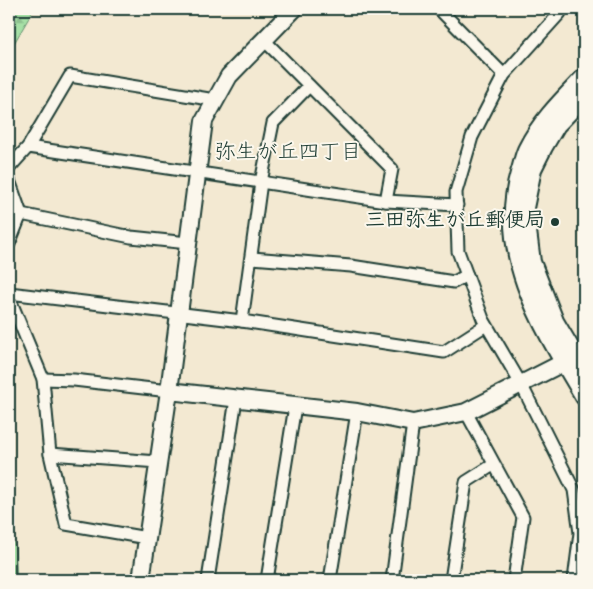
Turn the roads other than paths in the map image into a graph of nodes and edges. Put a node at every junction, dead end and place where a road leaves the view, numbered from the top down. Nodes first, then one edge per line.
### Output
1 (294, 9) edge
2 (439, 9) edge
3 (556, 9) edge
4 (264, 40) junction
5 (504, 75) junction
6 (584, 76) edge
7 (309, 86) junction
8 (584, 96) edge
9 (216, 100) junction
10 (28, 147) junction
11 (9, 168) edge
12 (197, 172) junction
13 (9, 180) edge
14 (261, 182) junction
15 (386, 201) junction
16 (456, 205) junction
17 (21, 214) junction
18 (188, 243) junction
19 (9, 244) edge
20 (252, 258) junction
21 (467, 275) junction
22 (9, 295) edge
23 (178, 314) junction
24 (242, 321) junction
25 (486, 325) junction
26 (577, 360) edge
27 (43, 379) junction
28 (521, 384) junction
29 (169, 391) junction
30 (584, 397) edge
31 (236, 399) junction
32 (295, 406) junction
33 (357, 412) junction
34 (466, 412) junction
35 (413, 423) junction
36 (50, 454) junction
37 (158, 462) junction
38 (493, 465) junction
39 (147, 538) junction
40 (141, 580) edge
41 (208, 580) edge
42 (267, 580) edge
43 (330, 580) edge
44 (392, 580) edge
45 (451, 580) edge
46 (514, 580) edge
47 (574, 580) edge

1 - 4 street
2 - 5 street
3 - 5 street
4 - 7 street
4 - 9 street
5 - 16 street
6 - 26 street
7 - 14 street
7 - 15 street
8 - 26 street
9 - 10 street
9 - 12 street
10 - 11 street
10 - 12 street
12 - 14 street
12 - 18 street
13 - 17 street
14 - 15 street
14 - 20 street
15 - 16 street
16 - 21 street
17 - 18 street
17 - 19 street
18 - 23 street
20 - 21 street
20 - 24 street
21 - 25 street
22 - 23 street
22 - 27 street
23 - 24 street
23 - 29 street
24 - 25 street
25 - 28 street
26 - 28 street
26 - 30 street
27 - 29 street
27 - 36 street
28 - 34 street
28 - 47 street
29 - 31 street
29 - 37 street
31 - 32 street
31 - 41 street
32 - 33 street
32 - 42 street
33 - 35 street
33 - 43 street
34 - 35 street
34 - 38 street
35 - 44 street
36 - 37 street
36 - 39 street
37 - 39 street
38 - 45 street
38 - 46 street
39 - 40 street

